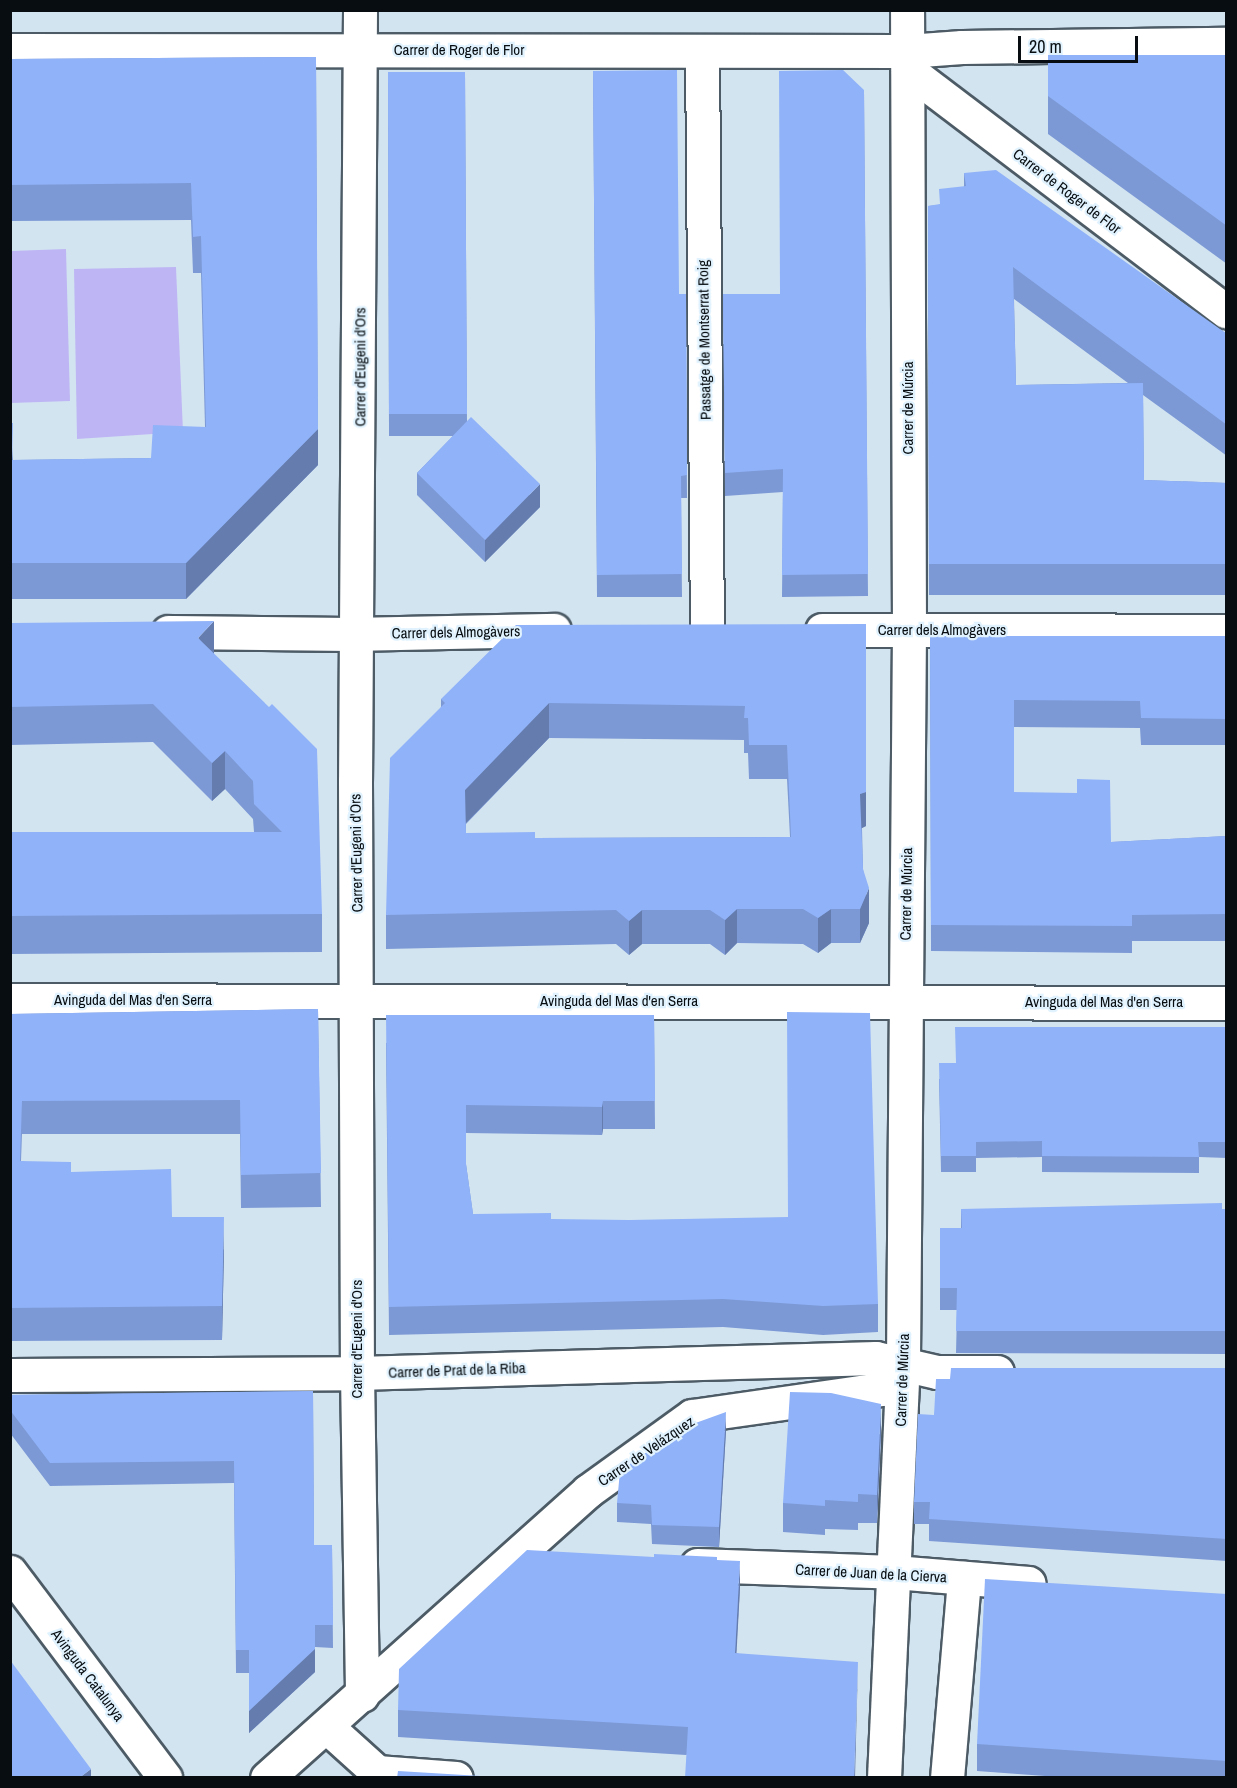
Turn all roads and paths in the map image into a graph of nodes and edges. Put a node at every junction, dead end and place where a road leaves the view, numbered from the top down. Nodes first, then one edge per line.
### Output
1 (360, 10) edge
2 (907, 10) edge
3 (1227, 44) edge
4 (10, 50) edge
5 (359, 51) junction
6 (702, 51) junction
7 (908, 61) junction
8 (1227, 311) edge
9 (590, 630) edge
10 (672, 630) edge
11 (707, 630) junction
12 (743, 630) edge
13 (790, 630) edge
14 (909, 630) junction
15 (1227, 631) edge
16 (141, 632) edge
17 (355, 634) junction
18 (10, 1000) edge
19 (359, 1001) junction
20 (904, 1001) junction
21 (1227, 1003) edge
22 (903, 1361) junction
23 (1030, 1372) edge
24 (357, 1373) junction
25 (10, 1375) edge
26 (515, 1558) junction
27 (562, 1560) edge
28 (669, 1564) edge
29 (10, 1572) edge
30 (894, 1572) junction
31 (964, 1578) junction
32 (1059, 1585) edge
33 (363, 1695) junction
34 (326, 1726) junction
35 (165, 1778) edge
36 (267, 1778) edge
37 (456, 1778) edge
38 (884, 1778) edge
39 (947, 1778) edge

1 - 5 street, Carrer d'Eugeni d'Ors
2 - 7 street, Carrer de Múrcia
3 - 7 street
4 - 5 street, Carrer de Roger de Flor
5 - 6 street, Carrer de Roger de Flor
5 - 17 street, Carrer d'Eugeni d'Ors
6 - 7 street, Carrer de Roger de Flor
6 - 11 street, Passatge de Montserrat Roig
7 - 8 street, Carrer de Roger de Flor
7 - 14 street, Carrer de Múrcia
9 - 17 street, Carrer dels Almogàvers
10 - 11 street
11 - 12 street
13 - 14 street, Carrer dels Almogàvers
14 - 15 street, Carrer dels Almogàvers
14 - 20 street, Carrer de Múrcia
16 - 17 street, Carrer dels Almogàvers
17 - 19 street, Carrer d'Eugeni d'Ors
18 - 19 street, Avinguda del Mas d'en Serra
19 - 20 street, Avinguda del Mas d'en Serra
19 - 24 street, Carrer d'Eugeni d'Ors
20 - 21 street, Avinguda del Mas d'en Serra
20 - 22 street, Carrer de Múrcia
22 - 23 street
22 - 24 street, Carrer de Prat de la Riba
22 - 26 street, Carrer de Velázquez
22 - 30 street, Carrer de Múrcia
24 - 25 street, Carrer de Prat de la Riba
24 - 33 street, Carrer d'Eugeni d'Ors
26 - 27 street
26 - 33 street, Carrer de Velázquez
28 - 30 street, Carrer de Juan de la Cierva
29 - 35 street, Avinguda Catalunya
30 - 31 street, Carrer de Juan de la Cierva
30 - 38 street, Carrer de Múrcia
31 - 32 street, Carrer de Juan de la Cierva
31 - 39 street
33 - 34 street, Carrer de Velázquez
34 - 36 street, Carrer de Velázquez
34 - 37 street

